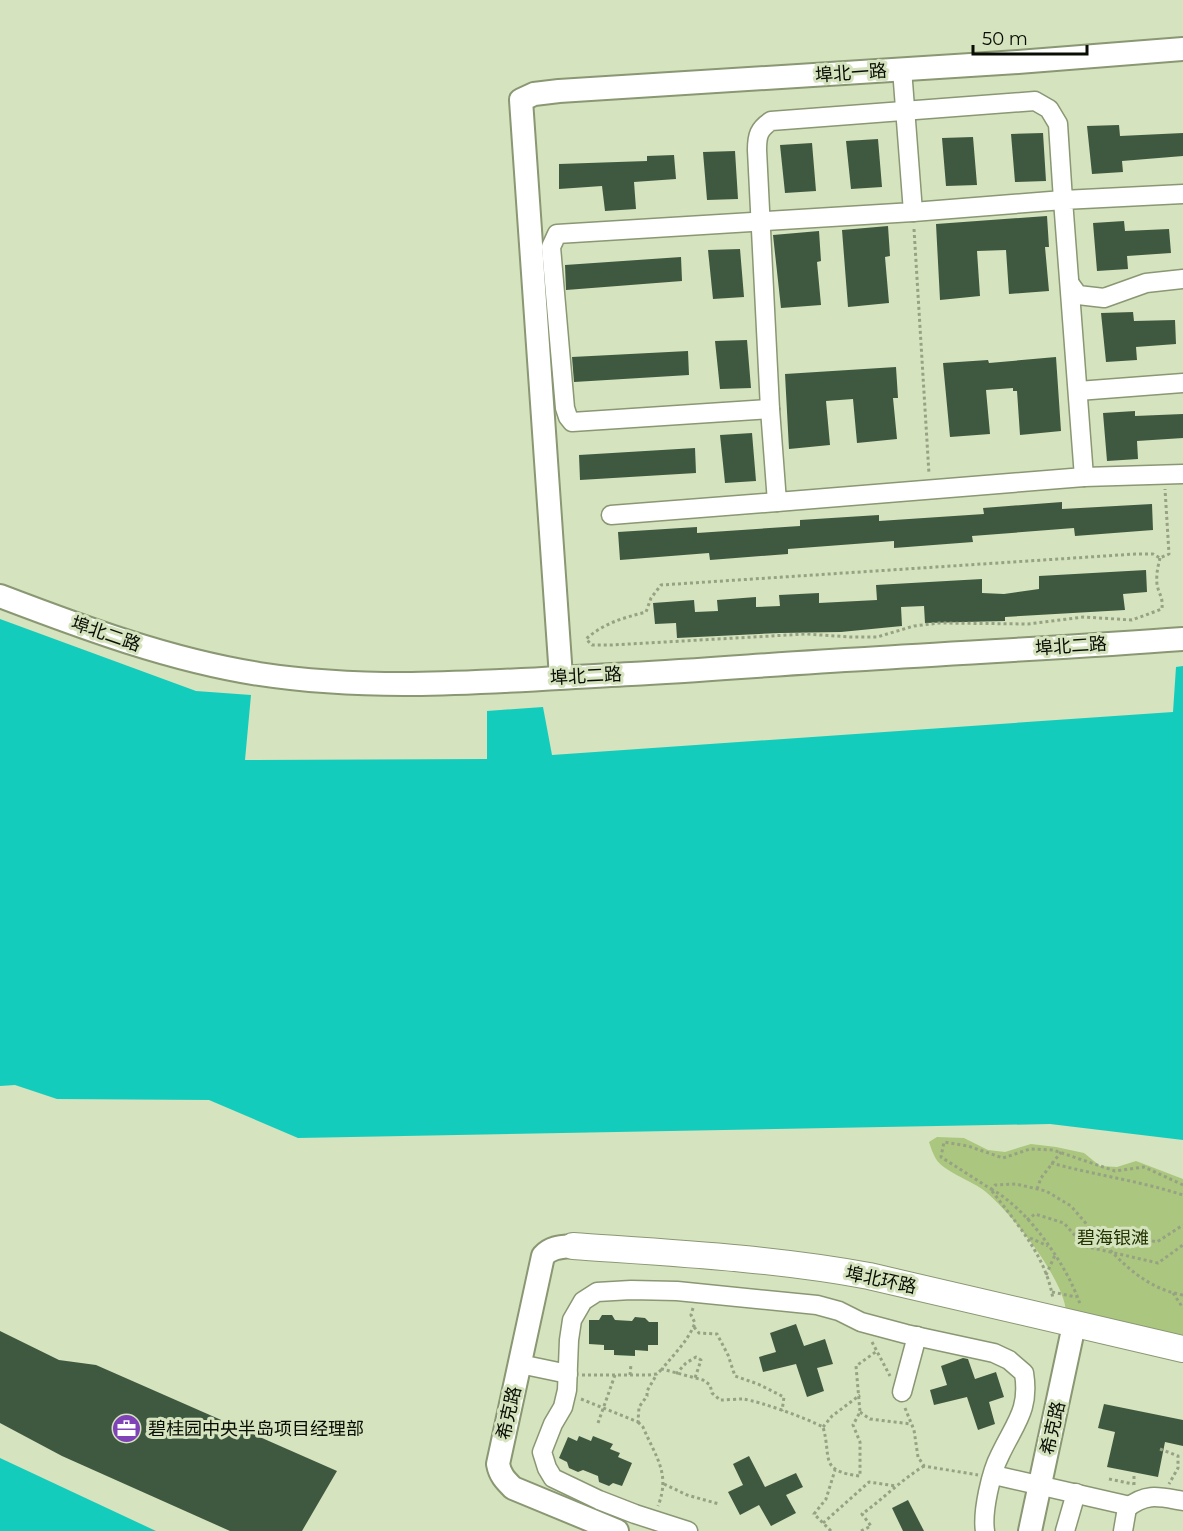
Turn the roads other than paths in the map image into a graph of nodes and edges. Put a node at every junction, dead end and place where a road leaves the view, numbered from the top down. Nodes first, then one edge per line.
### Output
1 (1183, 49) edge
2 (902, 69) junction
3 (905, 111) junction
4 (1183, 194) edge
5 (1063, 200) junction
6 (913, 212) junction
7 (760, 221) junction
8 (1183, 279) edge
9 (1070, 284) junction
10 (1183, 383) edge
11 (1078, 390) junction
12 (770, 409) junction
13 (1183, 474) edge
14 (1084, 477) junction
15 (777, 502) junction
16 (611, 515) dead end
17 (0, 597) edge
18 (1183, 639) edge
19 (561, 677) junction
20 (573, 1246) joint
21 (1078, 1317) junction
22 (917, 1336) junction
23 (1183, 1349) edge
24 (520, 1364) junction
25 (568, 1374) junction
26 (902, 1392) road end
27 (994, 1475) junction
28 (1060, 1486) junction
29 (1174, 1499) edge
30 (1130, 1506) junction
31 (616, 1531) edge
32 (688, 1531) edge
33 (985, 1531) edge
34 (1030, 1531) edge
35 (1065, 1531) edge
36 (1123, 1531) edge

1 - 2 street, 埠北一路
2 - 3 street
2 - 19 street, 埠北一路
3 - 5 street
3 - 6 street
3 - 7 street
4 - 5 street
5 - 6 street
5 - 9 street
6 - 7 street
7 - 12 street
7 - 12 street
8 - 9 street
9 - 11 street
10 - 11 street
11 - 14 street
12 - 15 street
13 - 14 street
14 - 15 street
15 - 16 street
17 - 19 street, 埠北二路
18 - 19 street, 埠北二路
20 - 21 main road, 埠北环路
20 - 24 street, 希克路
21 - 23 main road, 埠北环路
21 - 28 street, 希克路
22 - 25 street
22 - 26 street
22 - 27 street
24 - 25 street
24 - 31 street, 希克路
25 - 32 street
27 - 28 street
27 - 33 street
28 - 30 street
28 - 34 street, 希克路
28 - 35 street
29 - 30 street
30 - 36 street

